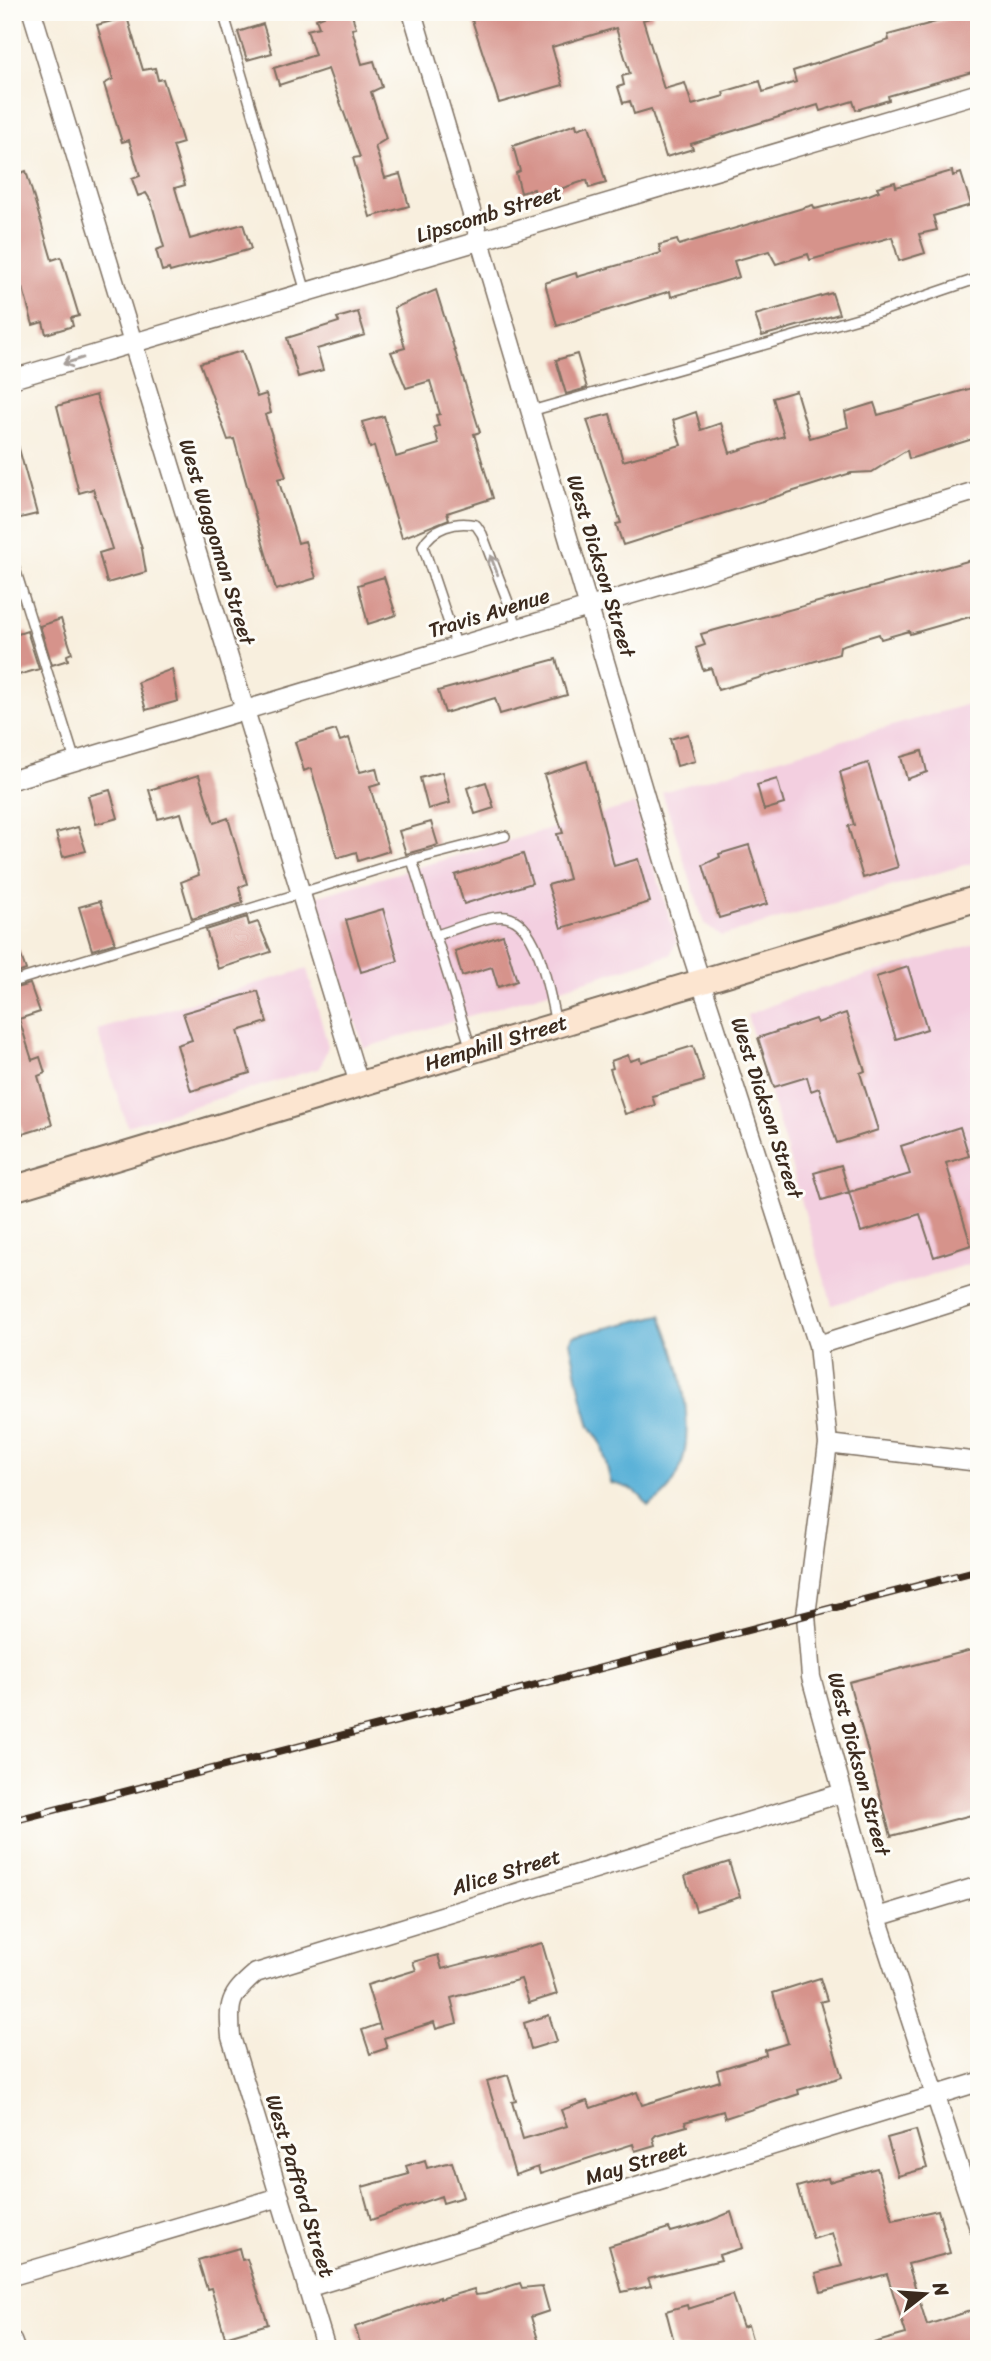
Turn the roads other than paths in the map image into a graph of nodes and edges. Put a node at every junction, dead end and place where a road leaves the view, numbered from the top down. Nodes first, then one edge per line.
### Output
1 (32, 12) edge
2 (223, 12) edge
3 (412, 12) edge
4 (979, 93) edge
5 (480, 241) junction
6 (979, 278) edge
7 (306, 292) junction
8 (133, 343) junction
9 (12, 379) edge
10 (531, 411) junction
11 (979, 490) edge
12 (12, 559) edge
13 (589, 607) junction
14 (518, 628) junction
15 (457, 647) junction
16 (245, 710) junction
17 (75, 761) junction
18 (12, 780) edge
19 (505, 836) dead end
20 (412, 860) junction
21 (301, 894) junction
22 (979, 898) edge
23 (437, 935) junction
24 (702, 981) junction
25 (12, 982) edge
26 (556, 1025) junction
27 (471, 1051) junction
28 (359, 1084) junction
29 (12, 1189) edge
30 (979, 1294) edge
31 (818, 1345) junction
32 (828, 1444) junction
33 (979, 1462) edge
34 (842, 1793) junction
35 (979, 1886) edge
36 (877, 1917) junction
37 (231, 2037) joint
38 (979, 2082) edge
39 (935, 2096) junction
40 (280, 2197) junction
41 (979, 2228) edge
42 (12, 2276) edge
43 (307, 2288) junction
44 (12, 2341) edge
45 (15, 2349) edge
46 (326, 2349) edge

1 - 8 street, West Waggoman Street
2 - 7 lane
3 - 5 street, West Dickson Street
4 - 5 street, Lipscomb Street
5 - 7 street, Lipscomb Street
5 - 10 street, West Dickson Street
6 - 10 lane
7 - 8 street, Lipscomb Street
8 -> 9 street, Lipscomb Street
8 - 16 street, West Waggoman Street
10 - 13 street, West Dickson Street
11 - 13 street, Travis Avenue
12 - 17 lane
13 - 14 street, Travis Avenue
13 - 24 street, West Dickson Street
14 - 15 street, Travis Avenue
14 -> 15 lane
15 - 16 street, Travis Avenue
16 - 17 street, Travis Avenue
16 - 21 street, West Waggoman Street
17 - 18 street, Travis Avenue
19 - 20 lane
20 - 21 lane
20 - 23 lane
21 - 25 lane
21 - 28 street, West Waggoman Street
22 - 24 main road, Hemphill Street
23 - 26 lane
23 - 27 lane
24 - 26 main road, Hemphill Street
24 - 31 street, West Dickson Street
26 - 27 main road, Hemphill Street
27 - 28 main road, Hemphill Street
28 - 29 main road, Hemphill Street
30 - 31 street
31 - 32 street, West Dickson Street
32 - 33 street
32 - 34 street, West Dickson Street
34 - 36 street, West Dickson Street
34 - 37 street, Alice Street
35 - 36 street
36 - 39 street, West Dickson Street
37 - 40 street, West Pafford Street
38 - 39 street, May Street
39 - 41 street, West Dickson Street
39 - 43 street, May Street
40 - 42 street
40 - 43 street, West Pafford Street
43 - 46 street, West Pafford Street
44 - 45 street

